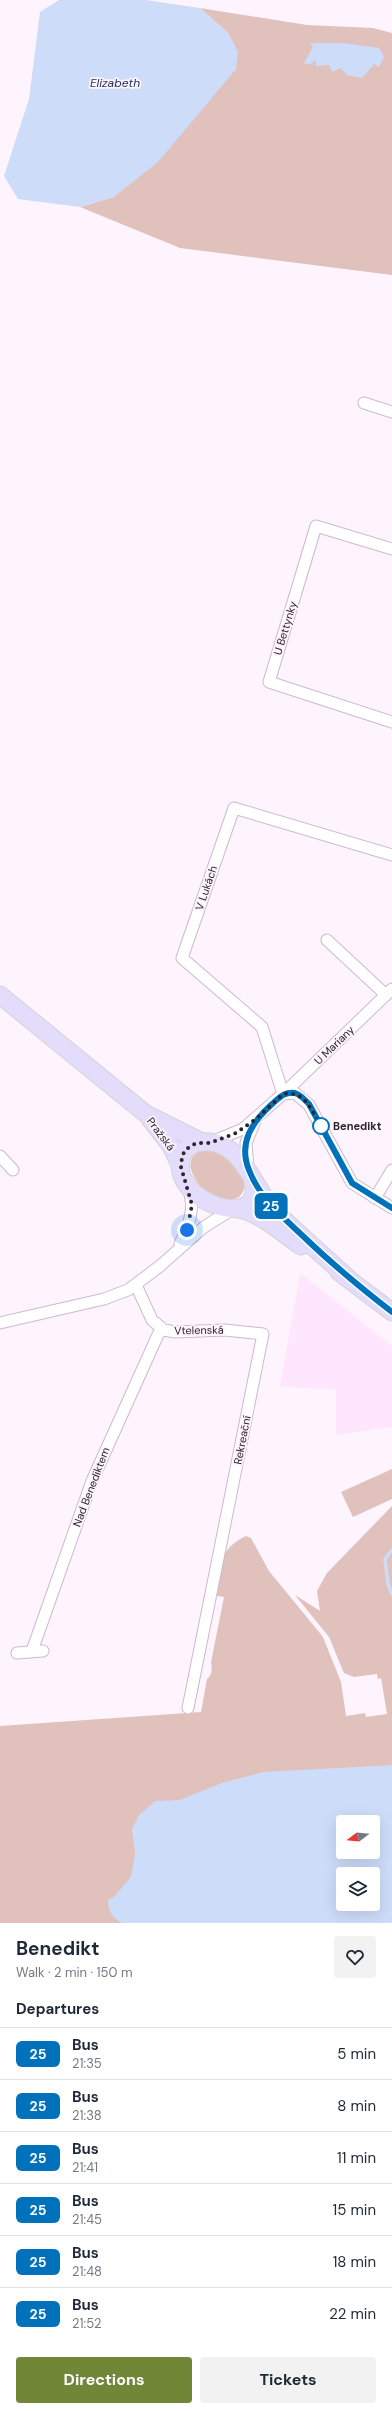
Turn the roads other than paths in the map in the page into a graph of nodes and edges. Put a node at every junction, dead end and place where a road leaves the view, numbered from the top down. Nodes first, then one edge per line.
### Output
1 (364, 403) dead end
2 (392, 412) edge
3 (392, 549) edge
4 (392, 722) edge
5 (392, 855) edge
6 (327, 940) dead end
7 (389, 992) edge
8 (0, 995) edge
9 (283, 1094) junction
10 (146, 1114) junction
11 (256, 1119) junction
12 (206, 1143) junction
13 (0, 1156) edge
14 (13, 1170) dead end
15 (392, 1170) edge
16 (183, 1174) junction
17 (250, 1174) junction
18 (375, 1198) junction
19 (392, 1208) edge
20 (234, 1209) junction
21 (178, 1248) junction
22 (349, 1279) junction
23 (136, 1285) junction
24 (392, 1312) edge
25 (0, 1323) edge
26 (161, 1328) junction
27 (263, 1334) joint
28 (17, 1653) dead end
29 (188, 1708) dead end

1 - 2 street
3 - 4 street, U Bettynky
5 - 9 street, V Lukách
6 - 7 street, U Mariany
7 - 9 street, U Mariany
8 - 10 main road
9 - 11 street, U Mariany
9 - 18 street
10 - 12 main road, Pražská
10 - 16 main road, Pražská
11 - 12 street, U Mariany
11 - 17 street
12 - 16 main road, Pražská
12 - 17 main road, Pražská
13 - 14 street
15 - 18 street
16 - 20 main road, Pražská
16 - 21 street
17 - 20 main road
17 - 22 main road, Pražská
18 - 19 street
20 - 21 street
20 - 22 main road, Pražská
21 - 23 street
22 - 24 main road, Pražská
23 - 25 street
23 - 26 street, Vtelenská
26 - 27 street, Vtelenská
26 - 28 street, Nad Benediktem
27 - 29 street, Rekreační

